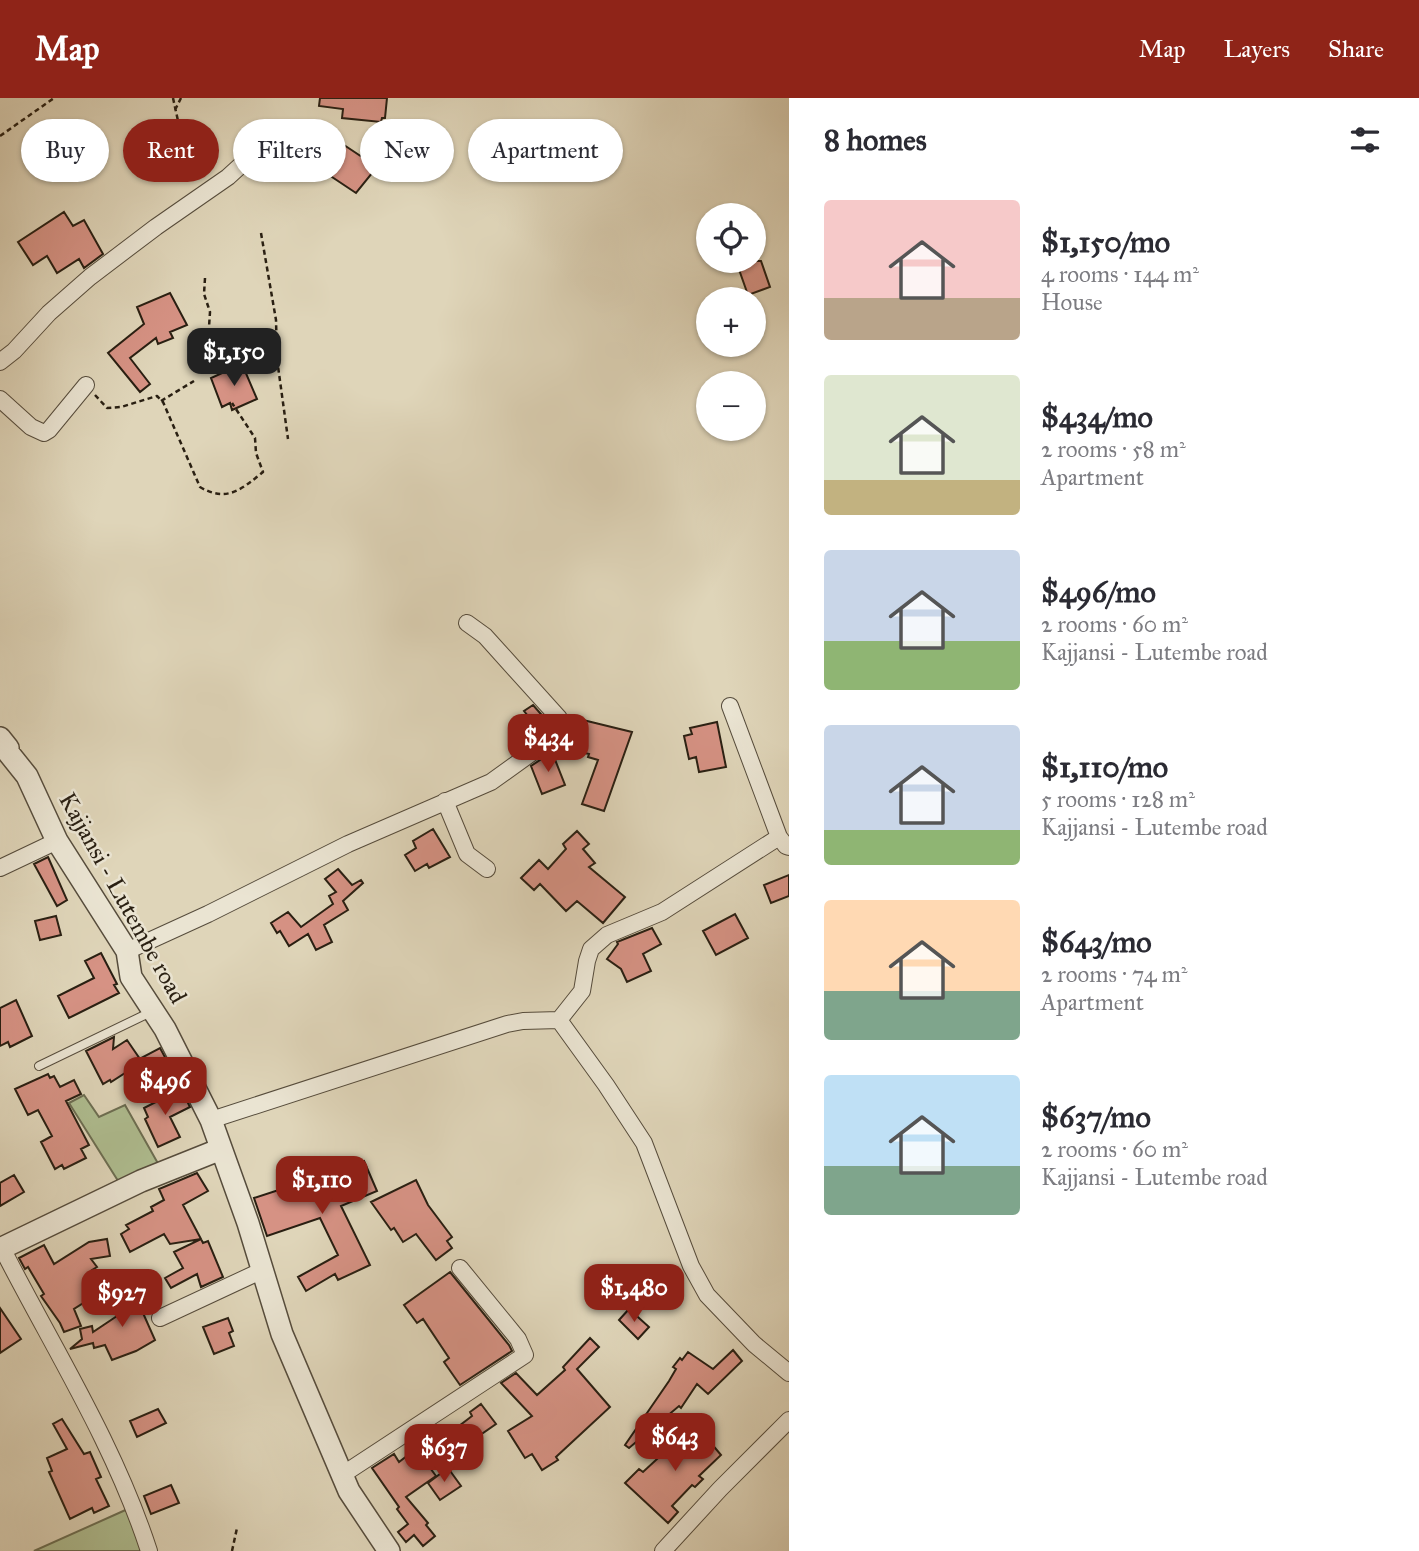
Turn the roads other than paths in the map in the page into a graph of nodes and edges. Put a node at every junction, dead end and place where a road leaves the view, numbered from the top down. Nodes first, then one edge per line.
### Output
1 (233, 171) edge
2 (0, 362) edge
3 (86, 385) road end
4 (0, 399) edge
5 (467, 623) dead end
6 (730, 706) dead end
7 (0, 737) edge
8 (445, 801) junction
9 (57, 841) junction
10 (784, 842) edge
11 (0, 868) edge
12 (487, 869) dead end
13 (127, 951) junction
14 (153, 1011) junction
15 (559, 1020) junction
16 (39, 1066) dead end
17 (211, 1120) junction
18 (220, 1149) junction
19 (1, 1248) edge
20 (460, 1268) dead end
21 (263, 1270) junction
22 (160, 1318) dead end
23 (789, 1373) edge
24 (789, 1420) edge
25 (342, 1475) junction
26 (149, 1551) edge
27 (389, 1551) edge
28 (663, 1551) edge

1 - 2 street
3 - 4 street
5 - 8 street
6 - 10 street
7 - 9 street, Kajjansi - Lutembe road
8 - 12 street
8 - 13 street
9 - 11 street
9 - 13 street, Kajjansi - Lutembe road
10 - 15 street
13 - 14 street, Kajjansi - Lutembe road
14 - 16 lane
14 - 17 street, Kajjansi - Lutembe road
15 - 17 street
15 - 23 street
17 - 18 street, Kajjansi - Lutembe road
18 - 19 street
18 - 21 street, Kajjansi - Lutembe road
19 - 26 street
20 - 25 street
21 - 22 street
21 - 25 street, Kajjansi - Lutembe road
24 - 28 street
25 - 27 street, Kajjansi - Lutembe road

